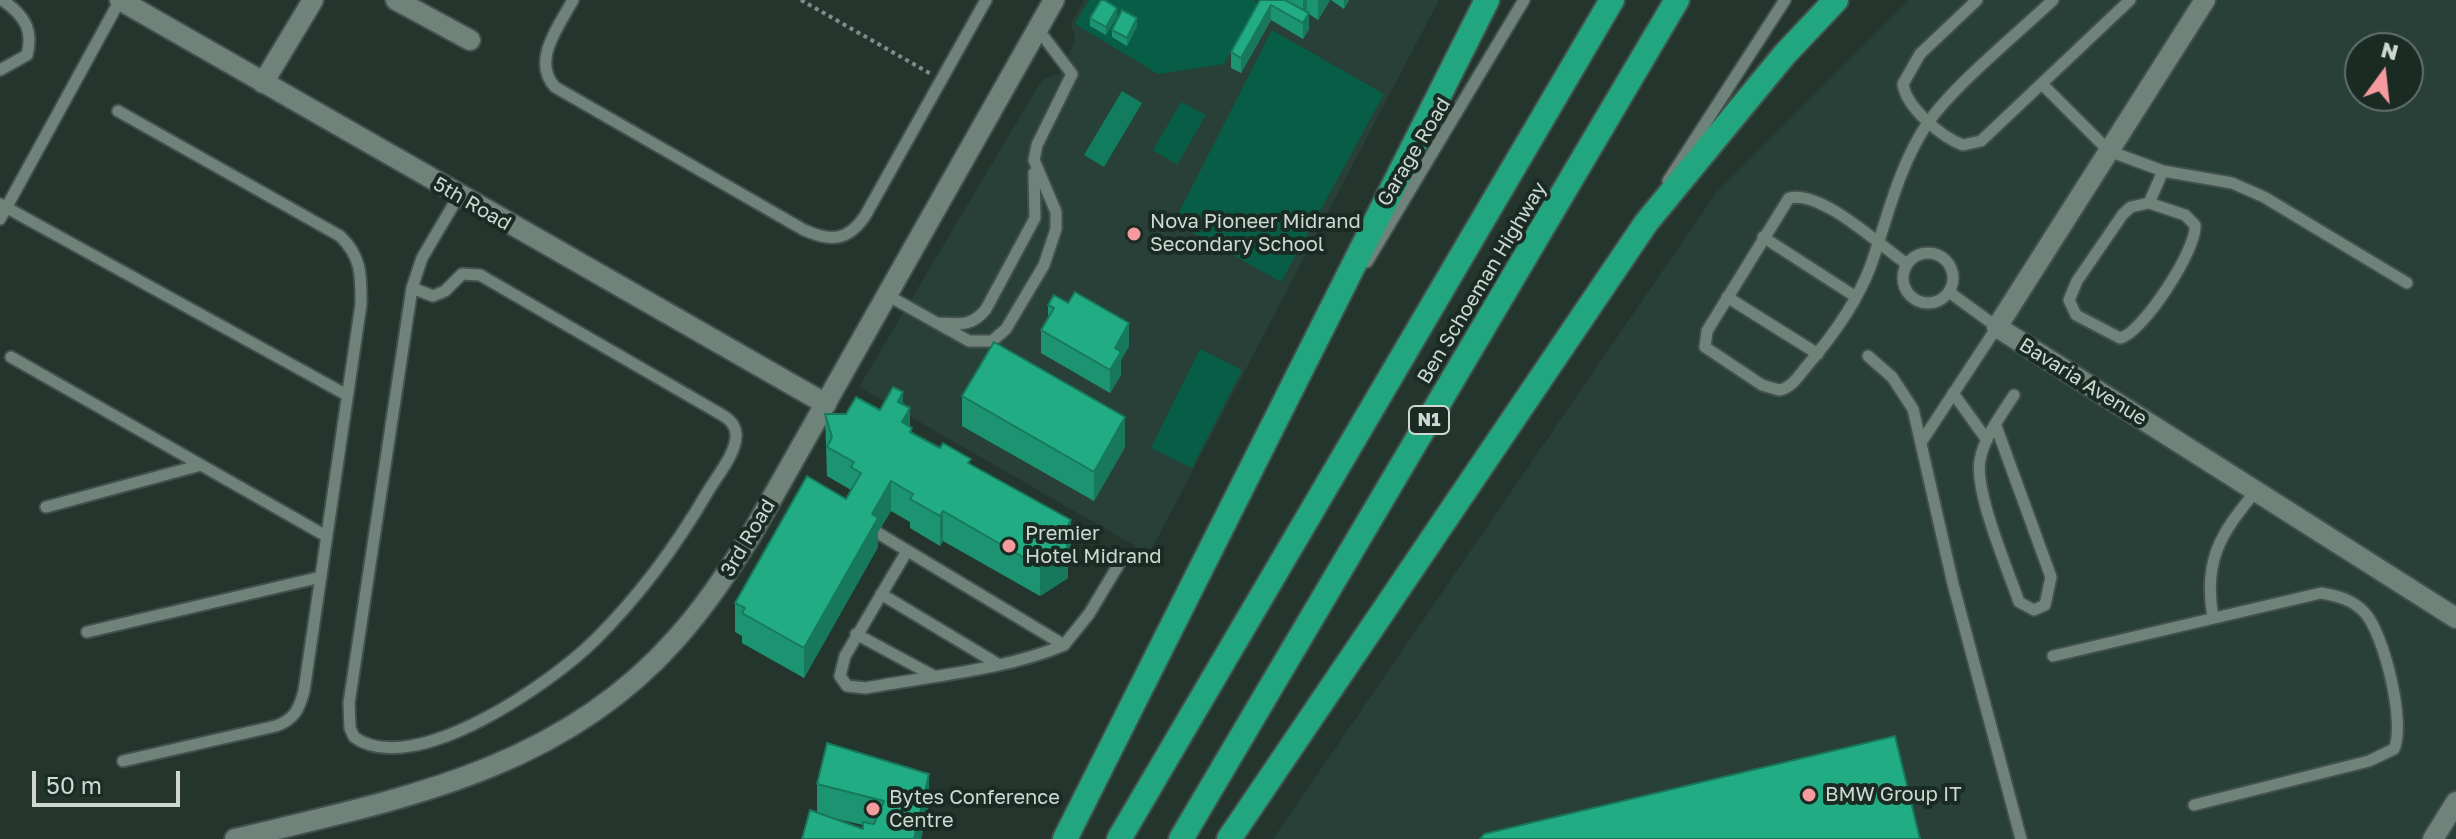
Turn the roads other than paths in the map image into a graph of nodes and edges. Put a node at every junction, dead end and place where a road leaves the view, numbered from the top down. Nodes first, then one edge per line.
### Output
1 (2, 0) edge
2 (120, 0) edge
3 (313, 0) edge
4 (396, 0) edge
5 (573, 0) edge
6 (986, 0) edge
7 (1054, 0) edge
8 (1487, 0) edge
9 (1524, 0) edge
10 (1612, 0) edge
11 (1677, 0) edge
12 (1785, 0) edge
13 (1836, 0) edge
14 (1977, 0) edge
15 (2053, 0) edge
16 (2130, 0) edge
17 (2205, 0) edge
18 (1037, 28) junction
19 (470, 40) dead end
20 (0, 70) edge
21 (263, 83) junction
22 (2043, 85) junction
23 (118, 111) dead end
24 (1929, 121) junction
25 (2109, 151) junction
26 (1034, 160) junction
27 (2163, 171) junction
28 (458, 197) junction
29 (2149, 203) junction
30 (4, 205) edge
31 (0, 219) edge
32 (1646, 223) junction
33 (1763, 237) junction
34 (1878, 244) junction
35 (1907, 264) junction
36 (2407, 283) dead end
37 (412, 288) junction
38 (1949, 292) junction
39 (887, 295) junction
40 (1727, 297) junction
41 (1856, 297) junction
42 (1328, 318) junction
43 (935, 322) junction
44 (1997, 327) junction
45 (1818, 354) junction
46 (1868, 356) dead end
47 (11, 357) dead end
48 (1953, 393) junction
49 (345, 394) junction
50 (2014, 395) dead end
51 (826, 404) junction
52 (1996, 426) junction
53 (1987, 440) junction
54 (1922, 441) junction
55 (201, 465) junction
56 (2256, 491) junction
57 (46, 507) dead end
58 (878, 533) edge
59 (326, 536) junction
60 (907, 551) junction
61 (1119, 564) dead end
62 (321, 577) junction
63 (881, 594) junction
64 (2213, 618) junction
65 (2456, 618) edge
66 (87, 632) dead end
67 (856, 634) junction
68 (1064, 645) junction
69 (2053, 656) dead end
70 (996, 663) junction
71 (932, 675) junction
72 (123, 761) dead end
73 (2456, 802) edge
74 (2194, 805) dead end
75 (235, 839) edge
76 (1065, 839) edge
77 (1119, 839) edge
78 (1181, 839) edge
79 (1229, 839) edge
80 (2021, 839) edge
81 (2433, 839) edge

1 - 20 lane
2 - 21 street, 5th Road
2 - 30 lane
3 - 21 street
4 - 19 street
5 - 6 lane
7 - 18 street, 3rd Road
8 - 42 highway
9 - 42 lane, Garage Road
10 - 77 highway, Ben Schoeman Highway
11 - 78 highway, Ben Schoeman Highway / N1
12 - 32 lane
13 - 32 highway
14 - 24 lane
15 - 24 lane
16 - 22 lane
17 - 25 street, Bavaria Avenue
18 - 26 lane
18 - 39 street, 3rd Road
21 - 28 street, 5th Road
22 - 24 lane
22 - 25 lane
23 - 49 lane
24 - 34 lane
25 - 27 lane
25 - 44 street, Bavaria Avenue
26 - 43 lane
26 - 43 lane
27 - 29 lane
27 - 36 lane
28 - 37 lane
28 - 51 street, 5th Road
29 - 29 lane
30 - 31 lane
30 - 49 lane
32 - 79 highway
33 - 34 lane
33 - 40 lane
33 - 41 lane
34 - 35 lane
34 - 41 lane
35 - 38 lane
35 - 38 lane
37 - 37 lane
38 - 44 lane
39 - 43 lane
39 - 51 street, 3rd Road
40 - 45 lane
40 - 45 lane
41 - 45 lane
42 - 76 highway
44 - 48 lane
44 - 56 street, Bavaria Avenue
46 - 54 lane
47 - 55 lane
48 - 53 lane
48 - 54 lane
49 - 59 lane
50 - 52 lane
51 - 75 street, 3rd Road
52 - 53 lane
52 - 53 lane
54 - 80 lane
55 - 57 lane
55 - 59 lane
56 - 64 lane
56 - 65 street, Bavaria Avenue
58 - 60 lane
59 - 62 lane
60 - 63 lane
60 - 68 lane
61 - 68 lane
62 - 66 lane
62 - 72 lane
63 - 67 lane
63 - 70 lane
64 - 69 lane
64 - 74 lane
67 - 71 lane
67 - 71 lane
68 - 70 lane
70 - 71 lane
73 - 81 street

